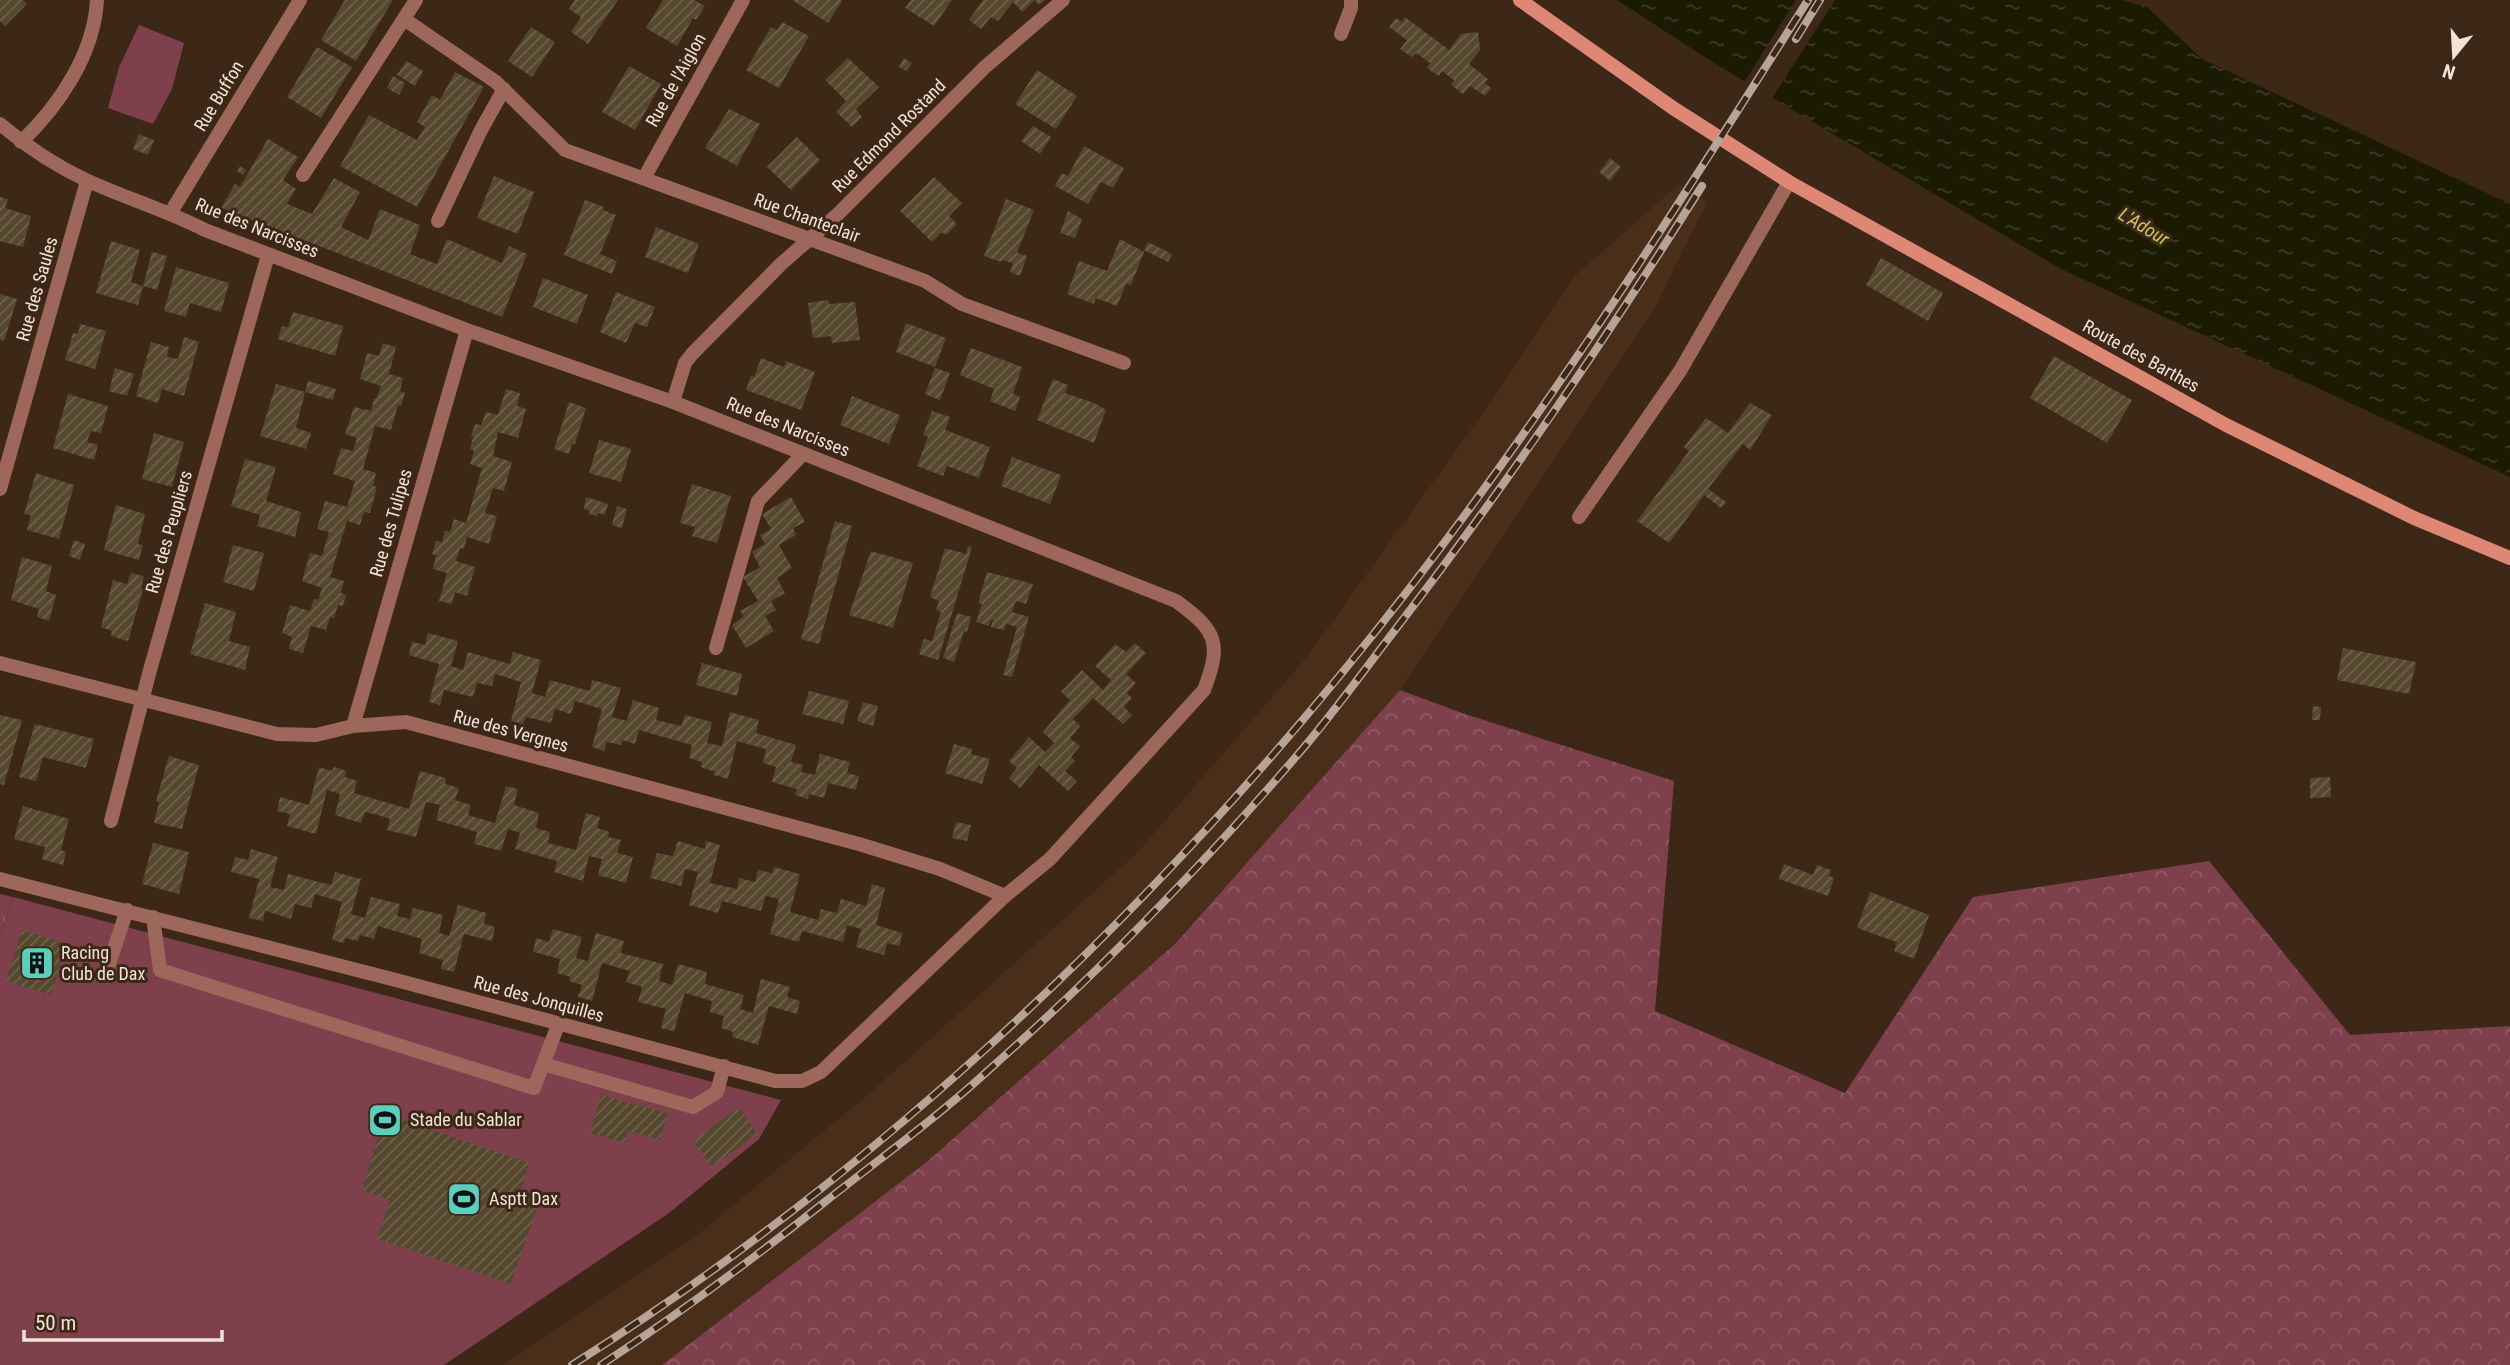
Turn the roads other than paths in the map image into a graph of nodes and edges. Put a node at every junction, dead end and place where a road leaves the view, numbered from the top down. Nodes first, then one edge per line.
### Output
1 (97, 0) edge
2 (300, 0) edge
3 (416, 0) edge
4 (743, 0) edge
5 (1063, 0) edge
6 (1351, 0) edge
7 (1520, 0) edge
8 (404, 19) junction
9 (1341, 34) dead end
10 (500, 86) junction
11 (0, 124) edge
12 (21, 142) junction
13 (303, 175) dead end
14 (644, 178) junction
15 (87, 181) junction
16 (1789, 182) junction
17 (171, 212) junction
18 (438, 220) dead end
19 (811, 240) junction
20 (268, 255) junction
21 (467, 330) junction
22 (1124, 363) dead end
23 (673, 402) junction
24 (803, 454) junction
25 (0, 489) edge
26 (1579, 517) dead end
27 (2510, 558) edge
28 (716, 648) dead end
29 (0, 663) edge
30 (144, 701) junction
31 (353, 726) junction
32 (111, 821) dead end
33 (0, 879) edge
34 (1005, 896) junction
35 (127, 910) junction
36 (153, 917) junction
37 (108, 967) dead end
38 (558, 1025) junction
39 (543, 1064) junction
40 (724, 1066) junction

1 - 12 street
2 - 17 street, Rue Buffon
3 - 8 street
4 - 14 street, Rue de l'Aiglon
5 - 19 street, Rue Edmond Rostand
6 - 9 street
7 - 16 main road, Route des Barthes
8 - 10 street, Rue Chanteclair
8 - 13 street
10 - 14 street, Rue Chanteclair
10 - 18 street
11 - 12 street, Rue des Narcisses
12 - 15 street, Rue des Narcisses
14 - 19 street, Rue Chanteclair
15 - 17 street, Rue des Narcisses
15 - 25 street, Rue des Saules
16 - 26 street
16 - 27 main road, Route des Barthes
17 - 20 street, Rue des Narcisses
19 - 22 street, Rue Chanteclair
19 - 23 street, Rue Edmond Rostand
20 - 21 street, Rue des Narcisses
20 - 30 street, Rue des Peupliers
21 - 23 street, Rue des Narcisses
21 - 31 street, Rue des Tulipes
23 - 24 street, Rue des Narcisses
24 - 28 street
24 - 34 street, Rue des Narcisses
29 - 30 street, Rue des Vergnes
30 - 31 street, Rue des Vergnes
30 - 32 street, Rue des Peupliers
31 - 34 street, Rue des Vergnes
33 - 35 street, Rue des Jonquilles
34 - 40 street, Rue des Jonquilles
35 - 36 street, Rue des Jonquilles
35 - 37 street
36 - 38 street, Rue des Jonquilles
36 - 39 street
38 - 39 street
38 - 40 street, Rue des Jonquilles
39 - 40 street

